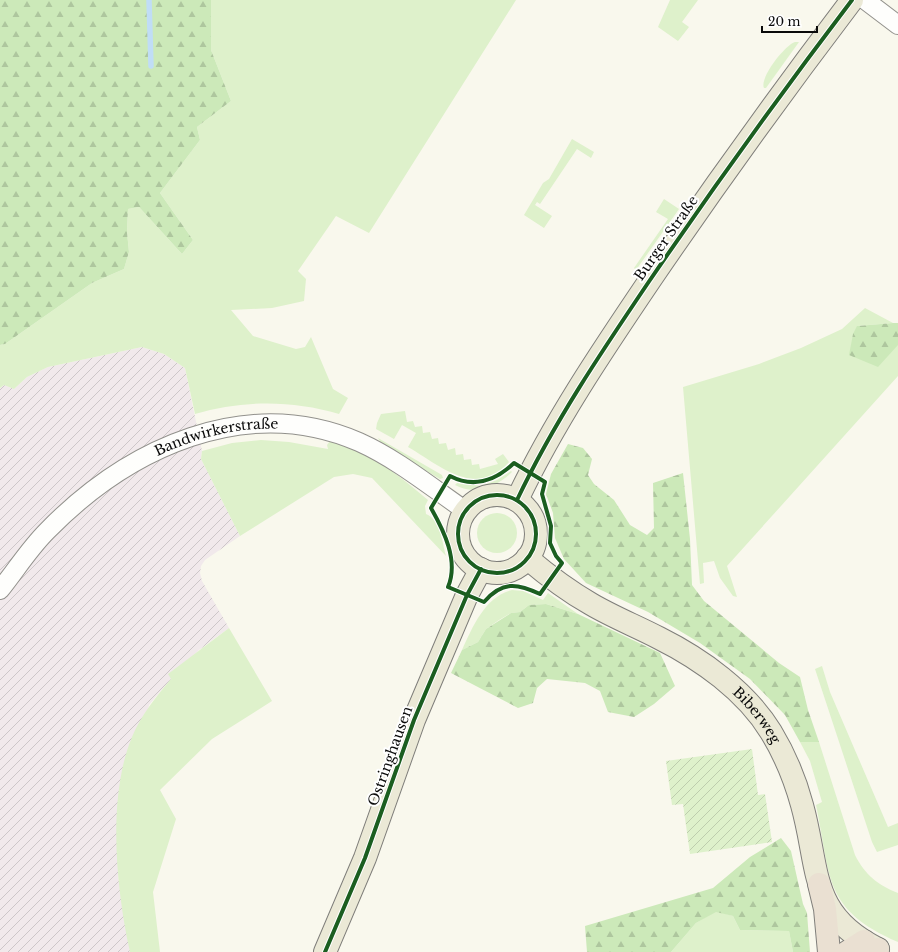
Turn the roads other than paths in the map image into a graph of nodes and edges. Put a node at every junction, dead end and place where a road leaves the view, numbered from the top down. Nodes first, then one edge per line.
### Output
1 (852, 0) edge
2 (865, 0) edge
3 (898, 25) edge
4 (517, 500) junction
5 (466, 511) junction
6 (527, 558) junction
7 (481, 569) junction
8 (0, 590) edge
9 (819, 884) junction
10 (870, 949) edge
11 (325, 952) edge
12 (830, 952) edge

1 - 4 main road, Burger Straße
2 - 3 street
4 - 5 main road
4 - 6 main road
5 - 7 main road
5 - 8 street, Bandwirkerstraße
6 - 7 main road
6 - 9 main road, Biberweg
7 - 11 main road, Ostringhausen
9 - 10 main road, Biberweg
9 - 12 highway

